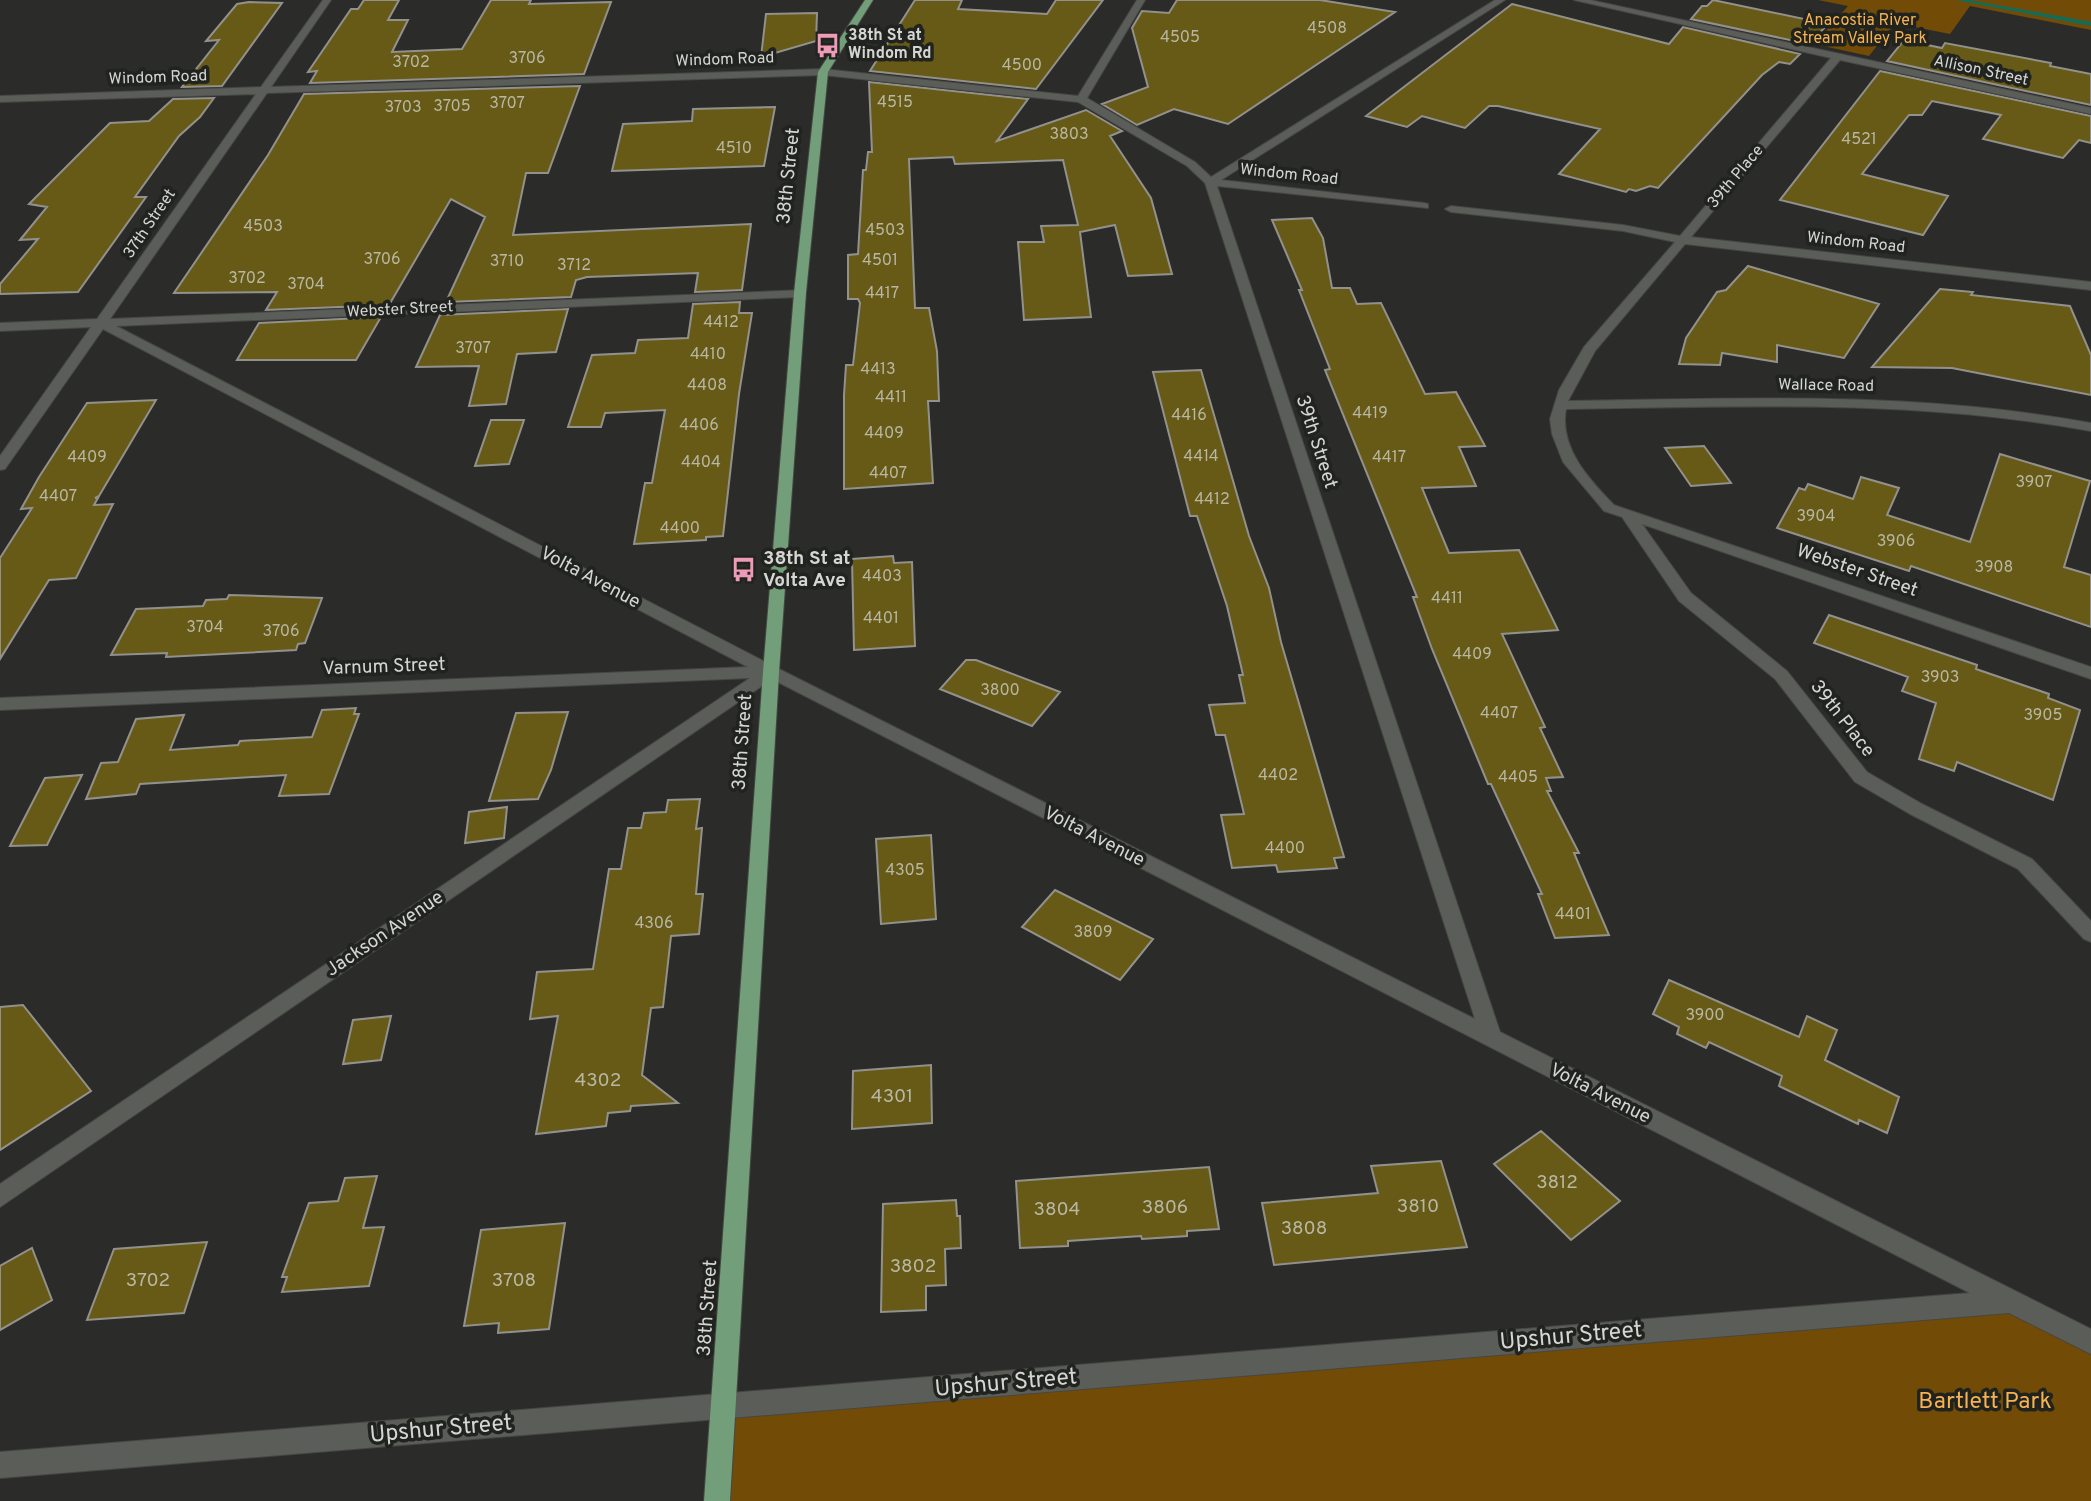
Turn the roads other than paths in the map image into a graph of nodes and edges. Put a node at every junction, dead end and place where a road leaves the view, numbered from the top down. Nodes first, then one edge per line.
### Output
1 (327, 0) edge
2 (869, 0) edge
3 (1141, 0) edge
4 (1501, 0) edge
5 (1578, 0) edge
6 (1838, 56) junction
7 (823, 72) junction
8 (261, 91) junction
9 (0, 99) edge
10 (1081, 99) junction
11 (2091, 111) edge
12 (1210, 182) junction
13 (1424, 206) dead end
14 (1451, 209) dead end
15 (1684, 240) junction
16 (2091, 286) edge
17 (800, 293) junction
18 (102, 323) junction
19 (0, 327) edge
20 (1559, 405) junction
21 (2091, 427) edge
22 (0, 466) edge
23 (1628, 514) junction
24 (771, 672) junction
25 (2091, 673) edge
26 (0, 704) edge
27 (2091, 934) edge
28 (1492, 1039) junction
29 (0, 1197) edge
30 (2012, 1301) junction
31 (2091, 1342) edge
32 (724, 1408) junction
33 (0, 1465) edge
34 (717, 1501) edge

1 - 8 street, 37th Street
2 - 7 main road, 38th Street
3 - 10 street
4 - 12 street
5 - 6 street, Allison Street
6 - 11 street, Allison Street
6 - 15 street, 39th Place
7 - 8 street, Windom Road
7 - 10 street, Windom Road
7 - 17 main road, 38th Street
8 - 9 street, Windom Road
8 - 18 street, 37th Street
10 - 12 street, Windom Road
12 - 13 street, Windom Road
12 - 28 street, 39th Street
14 - 15 street, Windom Road
15 - 16 street, Windom Road
15 - 20 street, 39th Place
17 - 18 street, Webster Street
17 - 24 main road, 38th Street
18 - 19 street, Webster Street
18 - 22 street, 37th Street
18 - 24 street, Volta Avenue
20 - 21 street, Wallace Road
20 - 23 street, Webster Street
23 - 25 street, Webster Street
23 - 27 street, 39th Place
24 - 26 street, Varnum Street
24 - 28 street, Volta Avenue
24 - 29 street, Jackson Avenue
24 - 32 main road, 38th Street
28 - 30 street, Volta Avenue
30 - 31 street, Volta Avenue
30 - 32 street, Upshur Street
32 - 33 street, Upshur Street
32 - 34 main road, 38th Street

